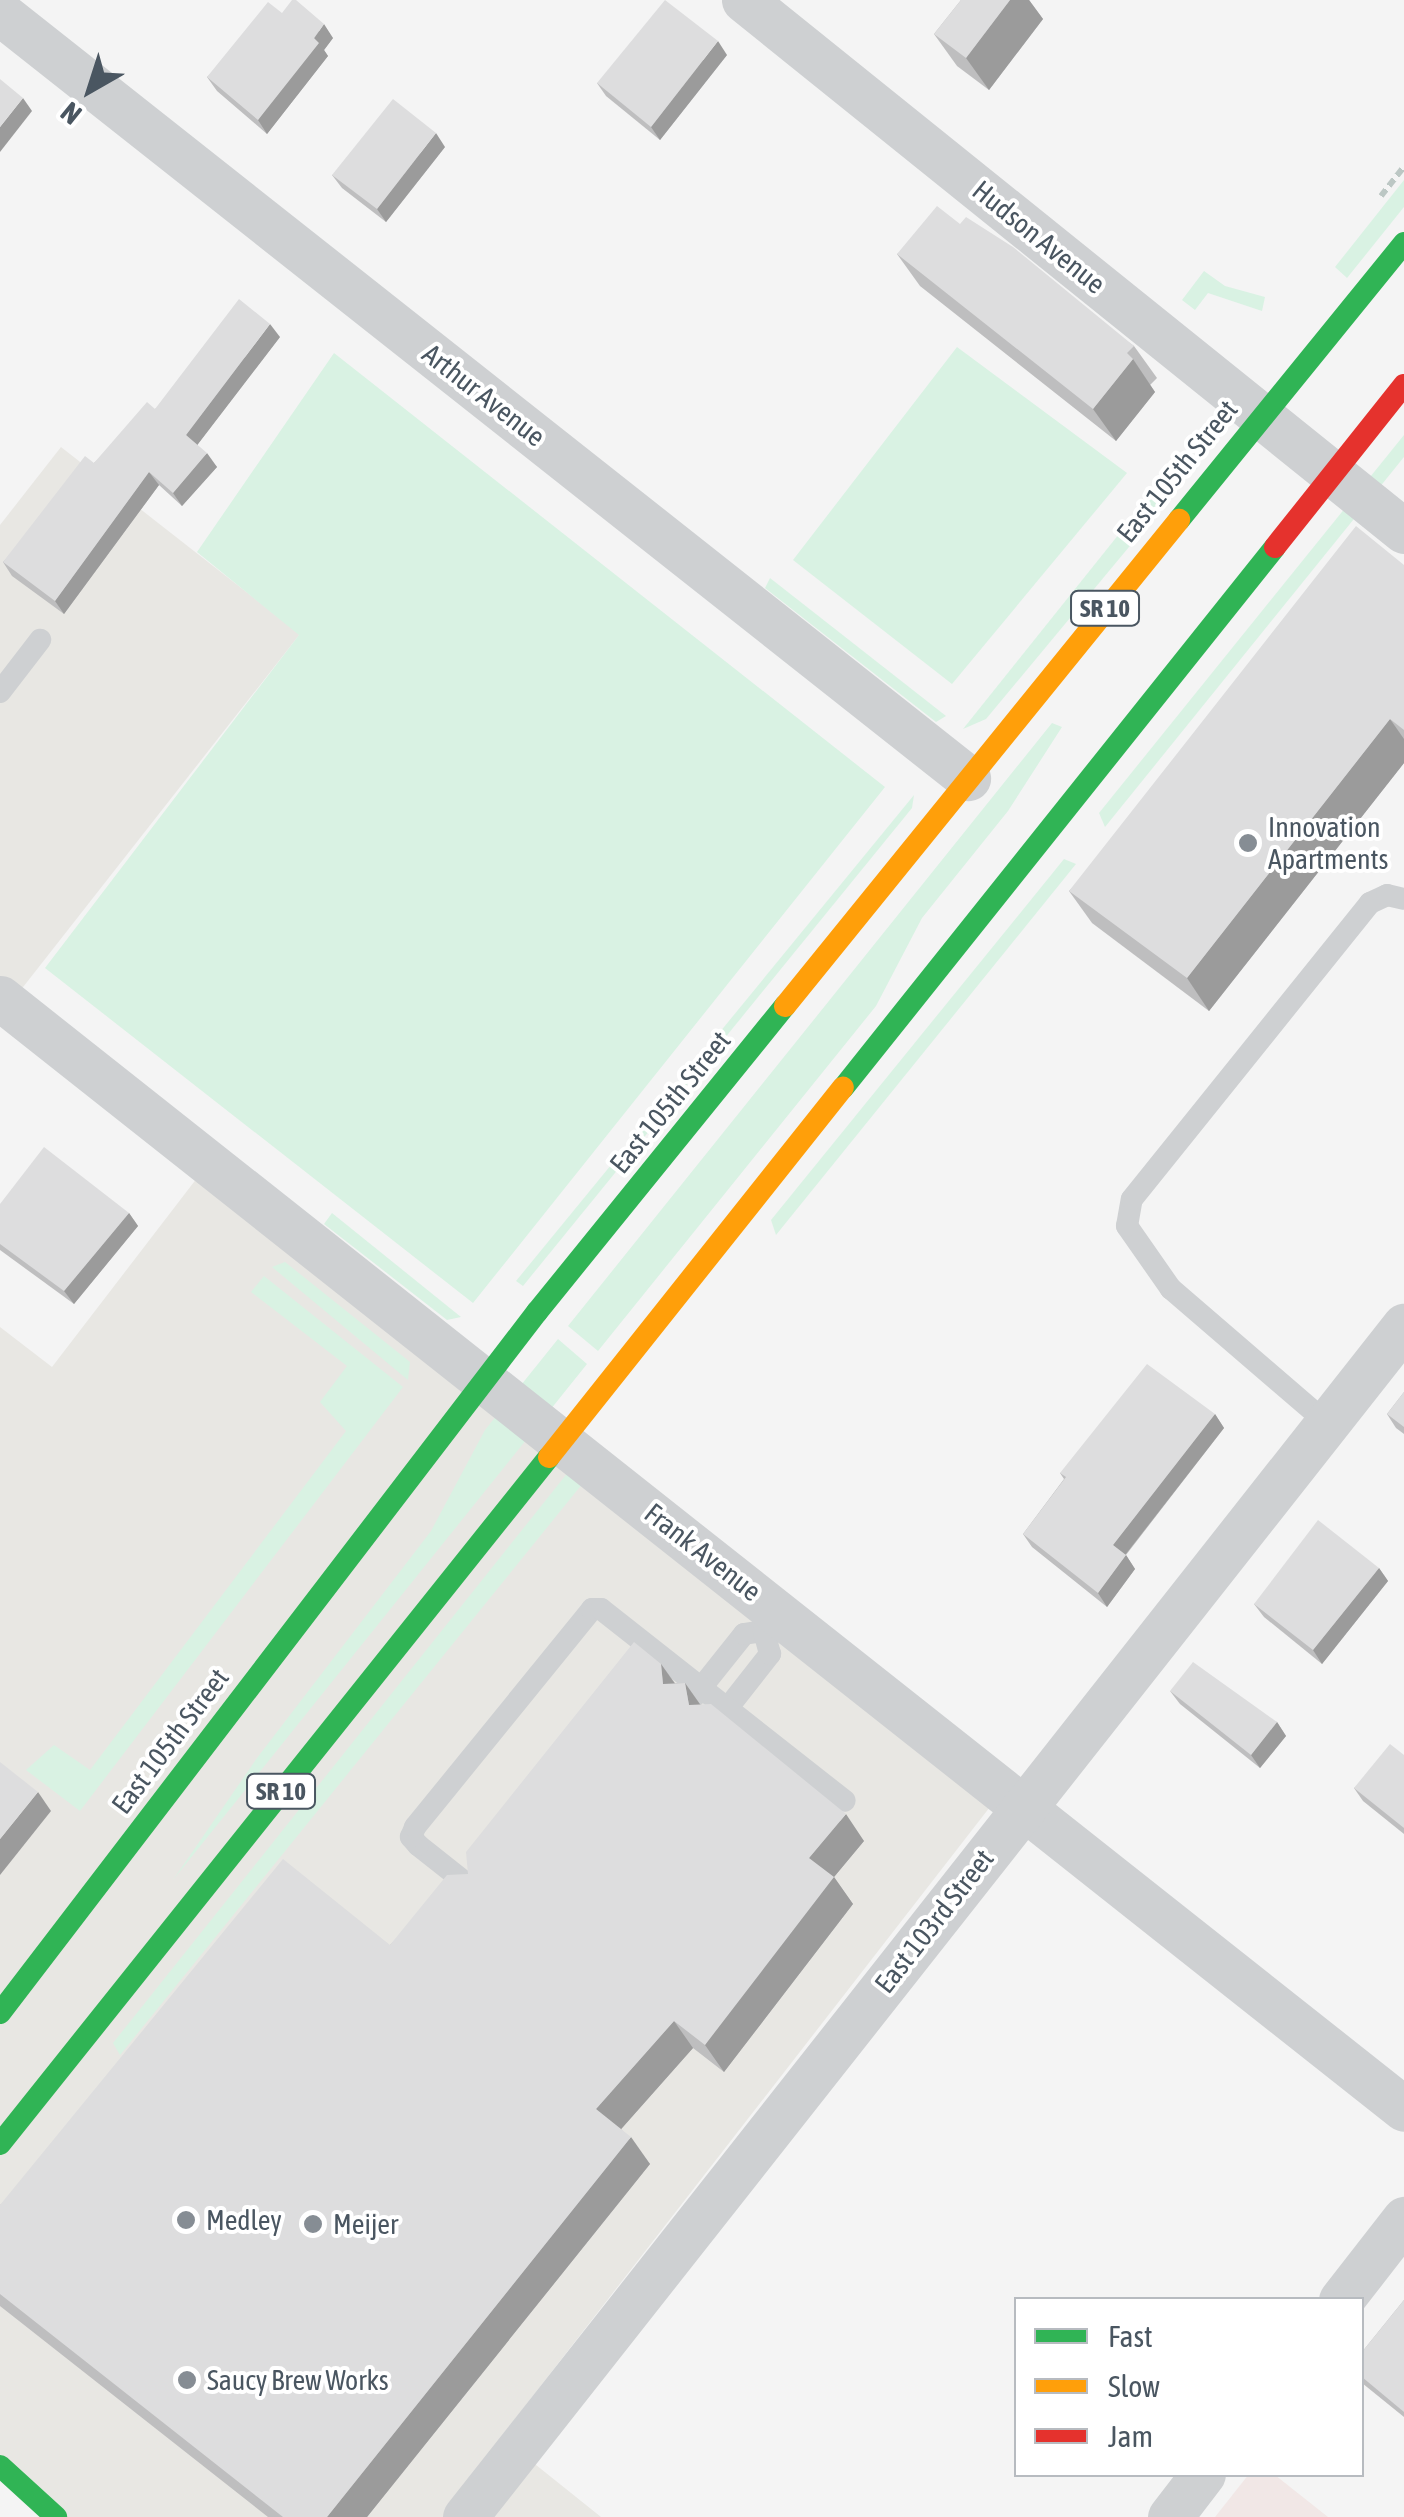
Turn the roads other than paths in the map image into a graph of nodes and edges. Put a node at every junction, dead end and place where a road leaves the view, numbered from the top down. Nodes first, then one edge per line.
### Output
1 (744, 0) edge
2 (0, 13) edge
3 (1404, 243) edge
4 (1404, 386) edge
5 (1260, 416) junction
6 (1334, 474) junction
7 (1404, 530) edge
8 (40, 640) dead end
9 (0, 692) edge
10 (968, 778) junction
11 (1404, 898) edge
12 (0, 998) edge
13 (1404, 1326) edge
14 (481, 1384) junction
15 (1327, 1423) junction
16 (561, 1438) junction
17 (772, 1622) junction
18 (697, 1693) junction
19 (723, 1714) junction
20 (845, 1800) dead end
21 (1024, 1805) junction
22 (476, 1891) edge
23 (0, 2013) edge
24 (1404, 2109) edge
25 (0, 2144) edge
26 (1404, 2219) edge
27 (1343, 2297) edge
28 (0, 2466) edge
29 (1201, 2477) edge
30 (56, 2517) edge
31 (465, 2517) edge
32 (1170, 2517) edge

1 - 5 street, Hudson Avenue
2 - 10 street, Arthur Avenue
3 - 5 main road, East 105th Street / SR 10
4 - 6 main road, SR 10
5 - 6 street, Hudson Avenue
5 - 10 main road, East 105th Street / SR 10
6 - 7 street, Hudson Avenue
6 - 16 main road, SR 10
8 - 9 lane
10 - 14 main road, East 105th Street / SR 10
11 - 15 lane
12 - 14 street, Frank Avenue
13 - 15 street, East 103rd Street
14 - 16 street, Frank Avenue
14 - 23 main road, East 105th Street / SR 10
15 - 21 street, East 103rd Street
16 - 17 street, Frank Avenue
16 - 25 main road, SR 10
17 - 18 lane
17 - 19 lane
17 - 21 street, Frank Avenue
18 - 19 lane
18 - 22 lane
19 - 20 lane
21 - 24 street, Frank Avenue
21 - 31 street, East 103rd Street
26 - 27 street
28 - 30 main road
29 - 32 street

